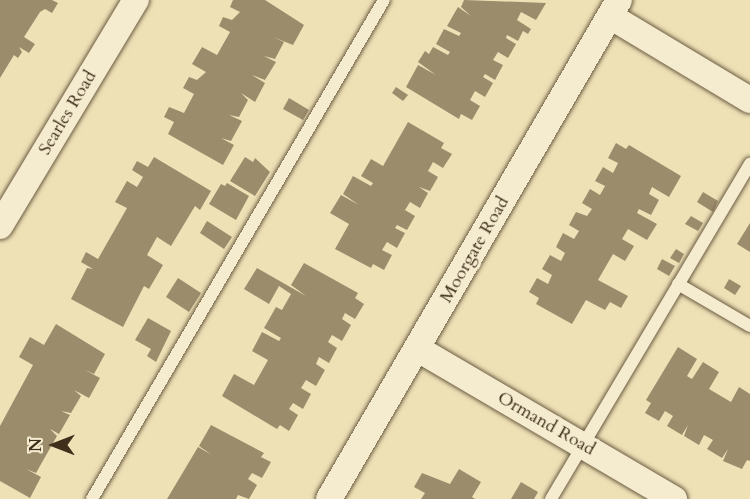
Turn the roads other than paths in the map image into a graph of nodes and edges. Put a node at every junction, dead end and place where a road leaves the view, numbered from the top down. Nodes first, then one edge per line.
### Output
1 (136, 0) edge
2 (384, 0) edge
3 (615, 8) edge
4 (750, 99) edge
5 (750, 164) edge
6 (0, 226) edge
7 (678, 284) junction
8 (750, 326) edge
9 (418, 349) junction
10 (582, 445) junction
11 (92, 499) edge
12 (329, 499) edge
13 (551, 499) edge
14 (674, 499) edge

1 - 6 street, Searles Road
2 - 11 lane
3 - 4 street
3 - 9 street, Moorgate Road
5 - 7 lane
7 - 8 lane
7 - 10 lane
9 - 10 street, Ormand Road
9 - 12 street, Moorgate Road
10 - 13 lane
10 - 14 street, Ormand Road

